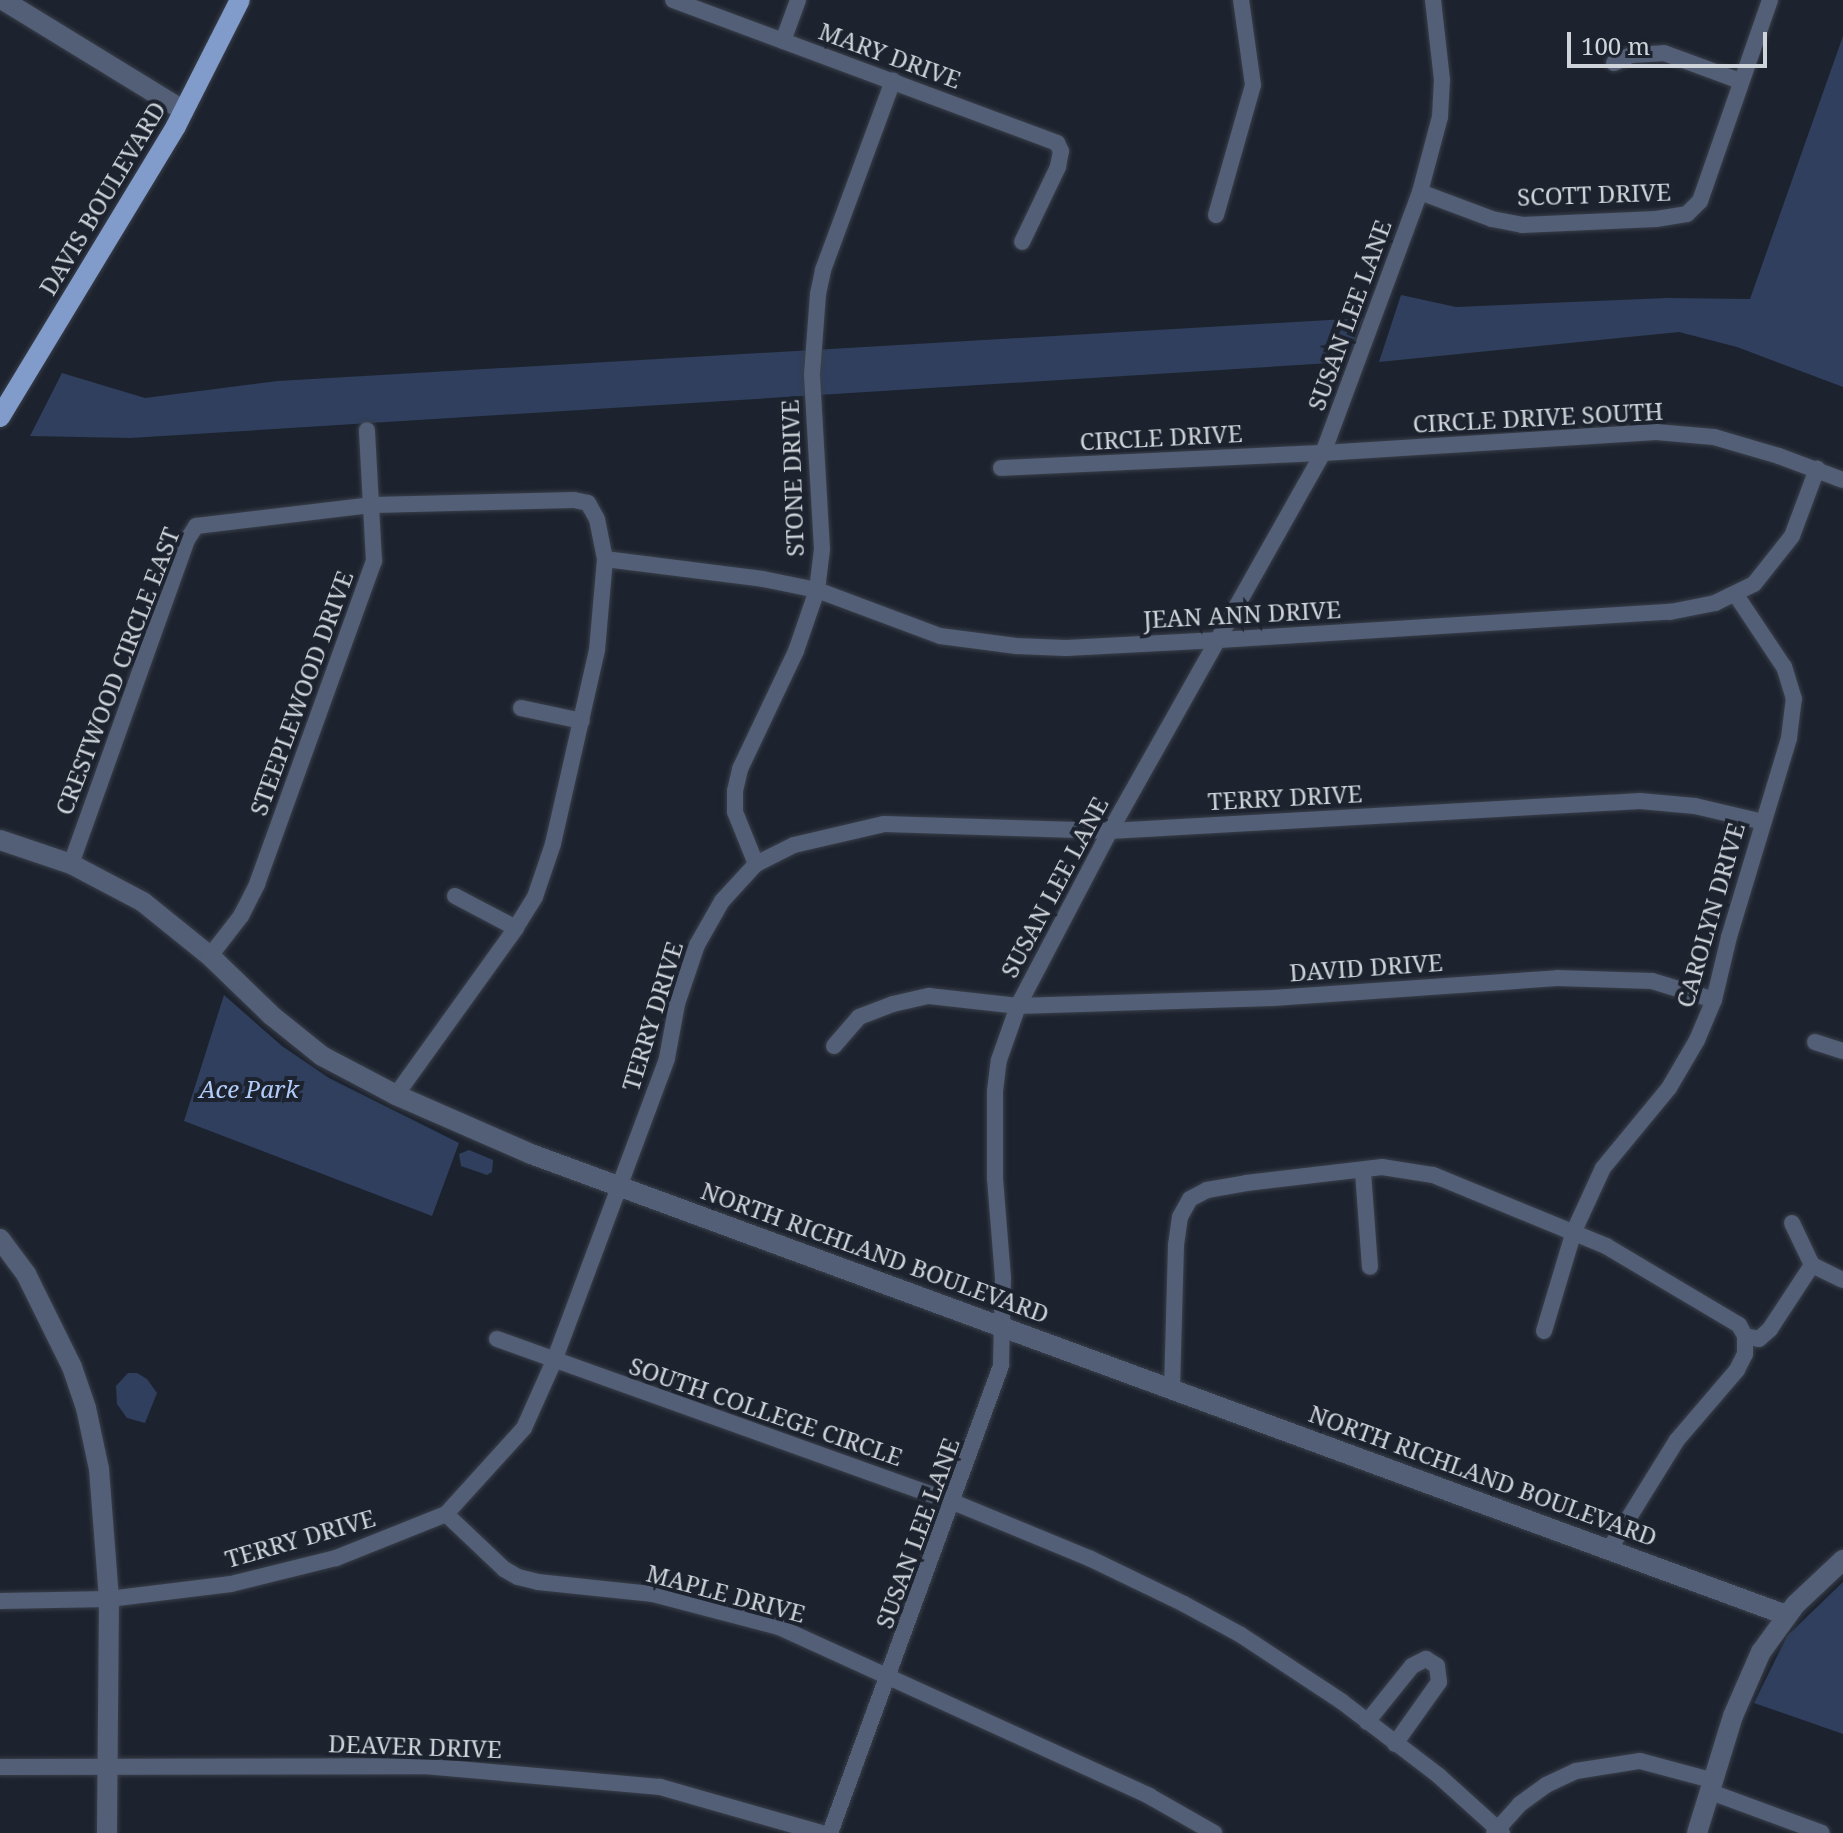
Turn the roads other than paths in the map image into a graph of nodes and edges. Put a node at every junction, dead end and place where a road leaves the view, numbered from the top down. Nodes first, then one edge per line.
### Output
1 (3, 0) edge
2 (240, 0) edge
3 (673, 0) edge
4 (798, 0) edge
5 (1241, 0) edge
6 (1433, 0) edge
7 (1770, 0) edge
8 (783, 41) junction
9 (1614, 63) dead end
10 (893, 81) junction
11 (1740, 81) junction
12 (184, 111) junction
13 (1420, 192) junction
14 (1216, 215) dead end
15 (1022, 242) dead end
16 (0, 417) edge
17 (367, 430) dead end
18 (1323, 453) junction
19 (1001, 468) dead end
20 (1817, 469) junction
21 (1843, 480) edge
22 (373, 505) junction
23 (605, 559) junction
24 (817, 590) junction
25 (1736, 595) junction
26 (1219, 640) junction
27 (521, 708) dead end
28 (582, 721) junction
29 (1763, 822) junction
30 (1110, 831) junction
31 (0, 840) edge
32 (71, 864) junction
33 (756, 864) junction
34 (455, 896) dead end
35 (516, 928) junction
36 (210, 956) junction
37 (1714, 1000) junction
38 (1018, 1006) junction
39 (1815, 1042) dead end
40 (834, 1046) dead end
41 (1843, 1051) edge
42 (396, 1095) junction
43 (1363, 1172) junction
44 (620, 1185) junction
45 (1792, 1223) dead end
46 (1574, 1231) junction
47 (0, 1239) edge
48 (1812, 1265) junction
49 (1370, 1267) dead end
50 (1843, 1280) edge
51 (1004, 1328) junction
52 (1544, 1331) dead end
53 (1745, 1336) junction
54 (497, 1339) dead end
55 (554, 1361) junction
56 (1172, 1389) junction
57 (953, 1502) junction
58 (446, 1514) junction
59 (1610, 1548) junction
60 (1843, 1560) edge
61 (109, 1599) junction
62 (0, 1601) edge
63 (1786, 1615) junction
64 (891, 1675) junction
65 (1367, 1722) junction
66 (1395, 1744) junction
67 (0, 1767) edge
68 (107, 1768) junction
69 (1709, 1785) junction
70 (1498, 1832) edge
71 (107, 1833) edge
72 (821, 1833) edge
73 (830, 1833) edge
74 (1214, 1833) edge
75 (1697, 1833) edge
76 (1822, 1833) edge

1 - 12 street
2 - 12 main road, DAVIS BOULEVARD
3 - 8 street, MARY DRIVE
4 - 8 street
5 - 14 street
6 - 13 street, SUSAN LEE LANE
7 - 11 street, SCOTT DRIVE
8 - 10 street, MARY DRIVE
9 - 11 street
10 - 15 street, MARY DRIVE
10 - 24 street, STONE DRIVE
11 - 13 street, SCOTT DRIVE
12 - 16 main road, DAVIS BOULEVARD
13 - 18 street, SUSAN LEE LANE
17 - 22 street, STEEPLEWOOD DRIVE
18 - 19 street, CIRCLE DRIVE
18 - 20 street, CIRCLE DRIVE SOUTH
18 - 26 street, SUSAN LEE LANE
20 - 21 street, CIRCLE DRIVE SOUTH
20 - 25 street, JEAN ANN DRIVE
22 - 23 street
22 - 32 street, CRESTWOOD CIRCLE EAST
22 - 36 street, STEEPLEWOOD DRIVE
23 - 24 street, JEAN ANN DRIVE
23 - 28 street
24 - 26 street, JEAN ANN DRIVE
24 - 33 street, STONE DRIVE
25 - 26 street, JEAN ANN DRIVE
25 - 29 street, CAROLYN DRIVE
26 - 30 street, SUSAN LEE LANE
27 - 28 street
28 - 35 street
29 - 30 street, TERRY DRIVE
29 - 37 street, CAROLYN DRIVE
30 - 33 street, TERRY DRIVE
30 - 38 street, SUSAN LEE LANE
31 - 32 street, NORTH RICHLAND BOULEVARD
32 - 36 street, NORTH RICHLAND BOULEVARD
33 - 44 street, TERRY DRIVE
34 - 35 street
35 - 42 street
36 - 42 street, NORTH RICHLAND BOULEVARD
37 - 38 street, DAVID DRIVE
37 - 46 street, CAROLYN DRIVE
38 - 40 street, DAVID DRIVE
38 - 51 street, SUSAN LEE LANE
39 - 41 street
42 - 44 street, NORTH RICHLAND BOULEVARD
43 - 46 street
43 - 49 street
43 - 56 street
44 - 51 street, NORTH RICHLAND BOULEVARD
44 - 55 street, TERRY DRIVE
45 - 48 street
46 - 52 street, CAROLYN DRIVE
46 - 53 street
47 - 61 street
48 - 50 street
48 - 53 street
51 - 56 street, NORTH RICHLAND BOULEVARD
51 - 57 street, SUSAN LEE LANE
53 - 59 street
54 - 55 street, SOUTH COLLEGE CIRCLE
55 - 57 street, SOUTH COLLEGE CIRCLE
55 - 58 street, TERRY DRIVE
56 - 59 street, NORTH RICHLAND BOULEVARD
57 - 64 street, SUSAN LEE LANE
57 - 65 street, SOUTH COLLEGE CIRCLE
58 - 61 street, TERRY DRIVE
58 - 64 street, MAPLE DRIVE
59 - 63 street, NORTH RICHLAND BOULEVARD
60 - 63 street
61 - 62 street, TERRY DRIVE
61 - 68 street
63 - 69 street
64 - 73 street, SUSAN LEE LANE
64 - 74 street, MAPLE DRIVE
65 - 66 street, SOUTH COLLEGE CIRCLE
65 - 66 street
66 - 70 street, SOUTH COLLEGE CIRCLE
67 - 68 street, DEAVER DRIVE
68 - 71 street
68 - 72 street, DEAVER DRIVE
69 - 70 street
69 - 75 street
69 - 76 street

